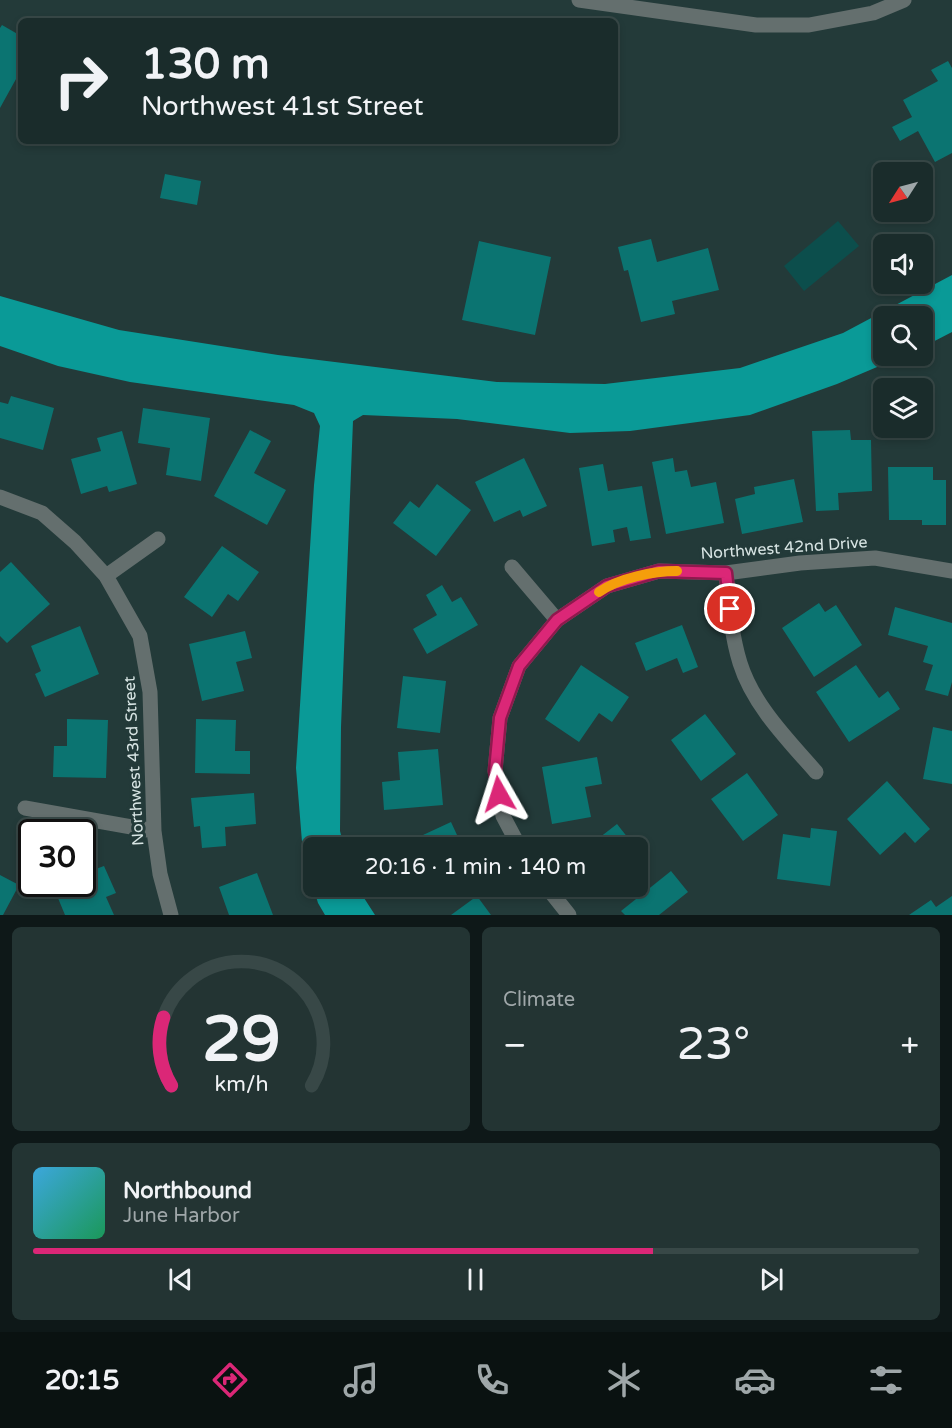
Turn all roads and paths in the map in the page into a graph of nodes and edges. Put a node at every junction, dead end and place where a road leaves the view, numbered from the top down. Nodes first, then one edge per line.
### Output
1 (579, 0) edge
2 (904, 0) edge
3 (0, 497) edge
4 (158, 539) dead end
5 (512, 567) dead end
6 (952, 571) edge
7 (726, 573) junction
8 (106, 576) junction
9 (557, 620) junction
10 (816, 772) dead end
11 (25, 808) dead end
12 (154, 831) junction
13 (514, 837) edge
14 (555, 897) edge
15 (171, 915) edge
16 (569, 915) edge

1 - 2 street
3 - 8 street, Northwest 43rd Street
4 - 8 street
5 - 9 street
6 - 7 street, Northwest 42nd Drive
7 - 9 street, Northwest 42nd Drive
7 - 10 street
8 - 12 street, Northwest 43rd Street
9 - 13 street, Northwest 42nd Drive
11 - 12 street
12 - 15 street, Northwest 43rd Street
14 - 16 street

